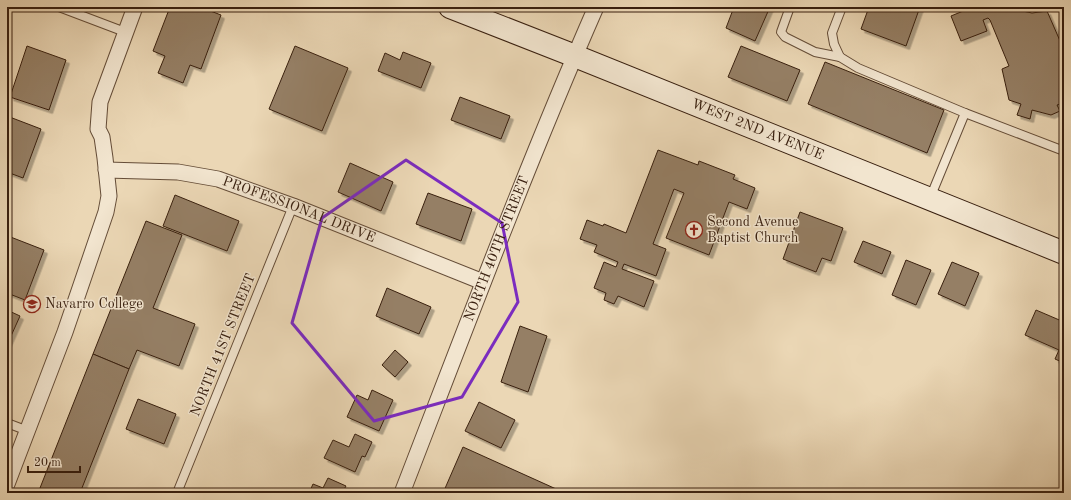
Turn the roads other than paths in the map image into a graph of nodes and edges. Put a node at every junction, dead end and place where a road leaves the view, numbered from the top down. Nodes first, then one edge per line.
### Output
1 (59, 7) edge
2 (135, 7) edge
3 (450, 7) edge
4 (596, 7) edge
5 (790, 7) edge
6 (842, 7) edge
7 (125, 32) junction
8 (575, 56) junction
9 (840, 57) junction
10 (965, 113) junction
11 (1064, 151) edge
12 (106, 170) junction
13 (930, 199) junction
14 (293, 206) junction
15 (1064, 253) edge
16 (483, 282) junction
17 (7, 423) edge
18 (28, 431) junction
19 (7, 484) edge
20 (177, 493) edge
21 (402, 493) edge

1 - 7 lane
2 - 7 street
3 - 8 street, WEST 2ND AVENUE
4 - 8 street, NORTH 40TH STREET
5 - 9 lane
6 - 9 lane
7 - 12 street
8 - 13 street, WEST 2ND AVENUE
8 - 16 street, NORTH 40TH STREET
9 - 10 lane
10 - 11 lane
10 - 13 lane
12 - 14 street, PROFESSIONAL DRIVE
12 - 18 street
13 - 15 street, WEST 2ND AVENUE
14 - 16 street, PROFESSIONAL DRIVE
14 - 20 lane, NORTH 41ST STREET
16 - 21 street, NORTH 40TH STREET
17 - 18 lane
18 - 19 street

